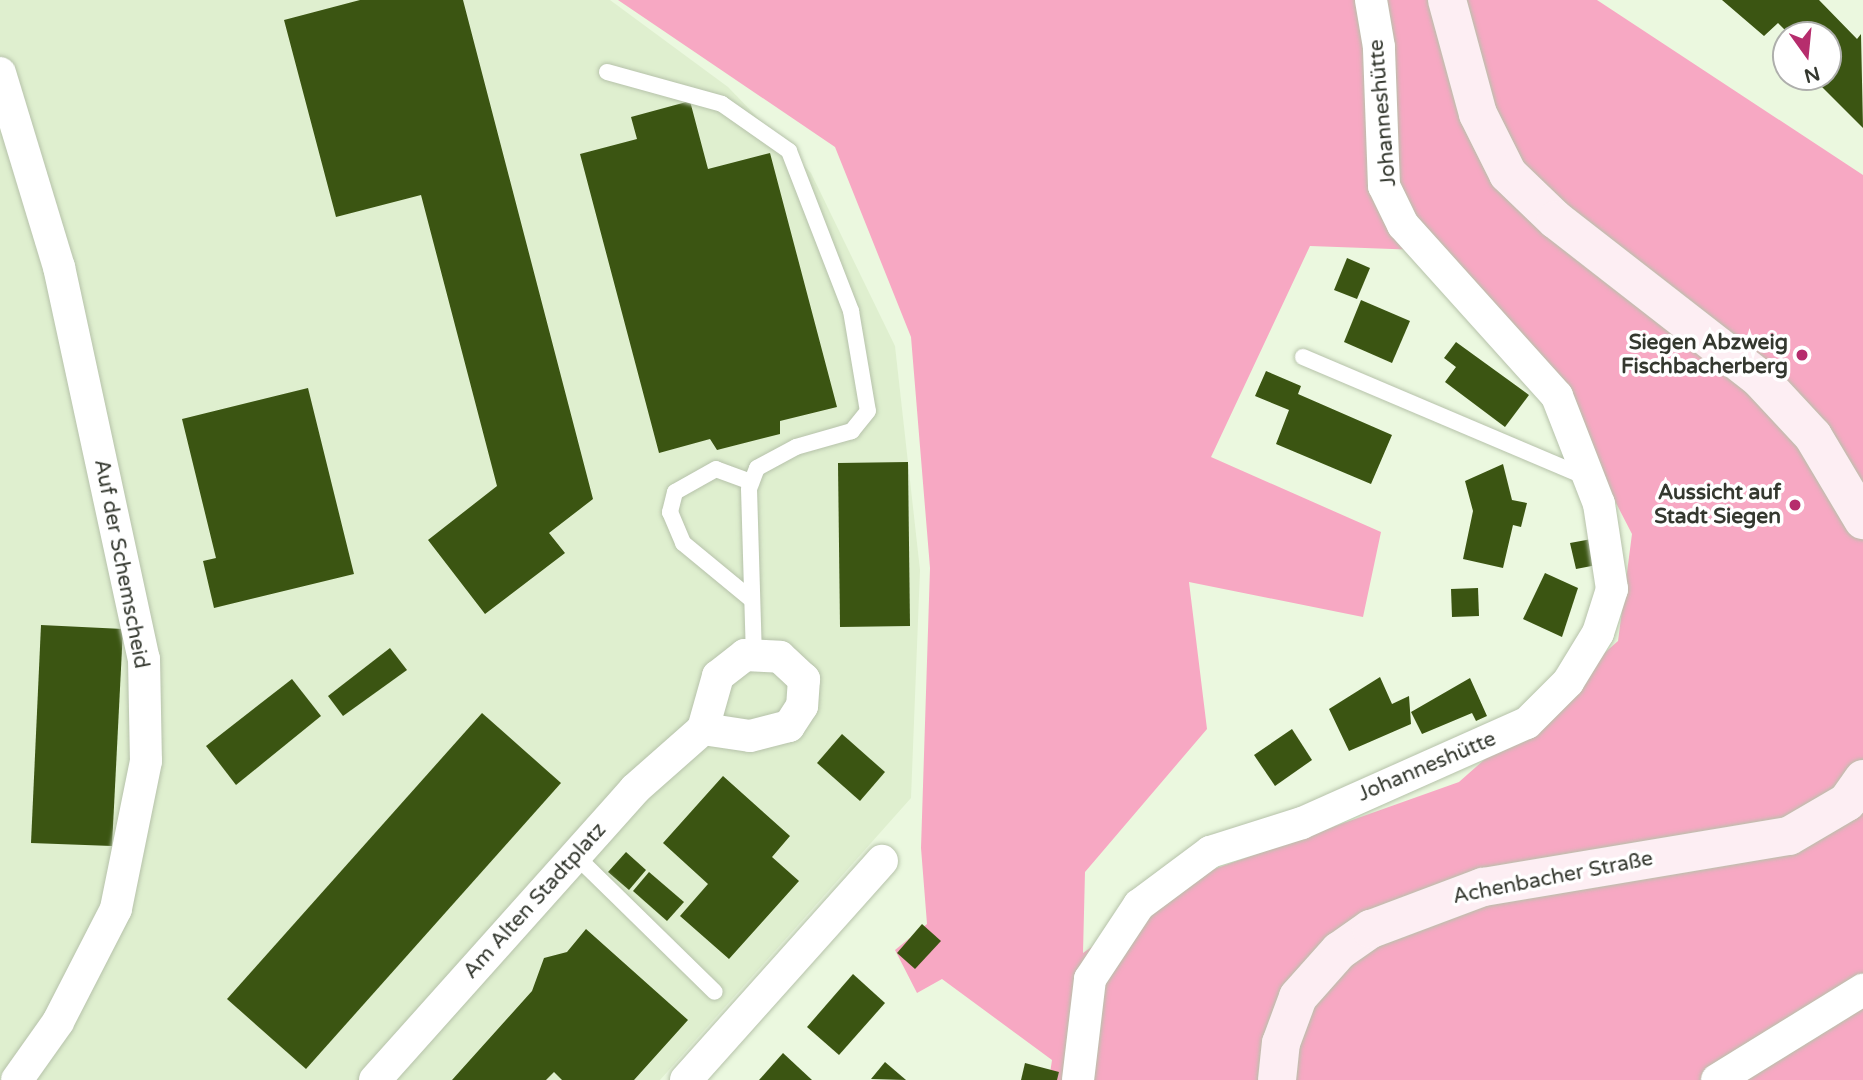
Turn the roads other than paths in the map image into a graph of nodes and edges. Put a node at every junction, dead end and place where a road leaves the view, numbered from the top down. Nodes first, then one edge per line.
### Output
1 (1371, 0) edge
2 (1447, 0) edge
3 (607, 72) dead end
4 (0, 73) edge
5 (1303, 357) dead end
6 (1589, 478) junction
7 (751, 482) junction
8 (1863, 520) edge
9 (751, 599) junction
10 (754, 655) junction
11 (703, 729) junction
12 (1863, 779) edge
13 (576, 856) junction
14 (882, 861) dead end
15 (1863, 990) edge
16 (715, 992) dead end
17 (1079, 1075) edge
18 (17, 1080) edge
19 (375, 1080) edge
20 (686, 1080) edge
21 (1277, 1080) edge
22 (1717, 1080) edge

1 - 6 street, Johanneshütte
2 - 8 main road
3 - 7 lane
4 - 18 street, Auf der Schemscheid
5 - 6 lane
6 - 17 street, Johanneshütte
7 - 9 lane
7 - 9 lane
9 - 10 lane
10 - 11 street
10 - 11 street
11 - 13 street, Am Alten Stadtplatz
12 - 21 main road, Achenbacher Straße
13 - 16 lane
13 - 19 street, Am Alten Stadtplatz
14 - 20 street
15 - 22 street

